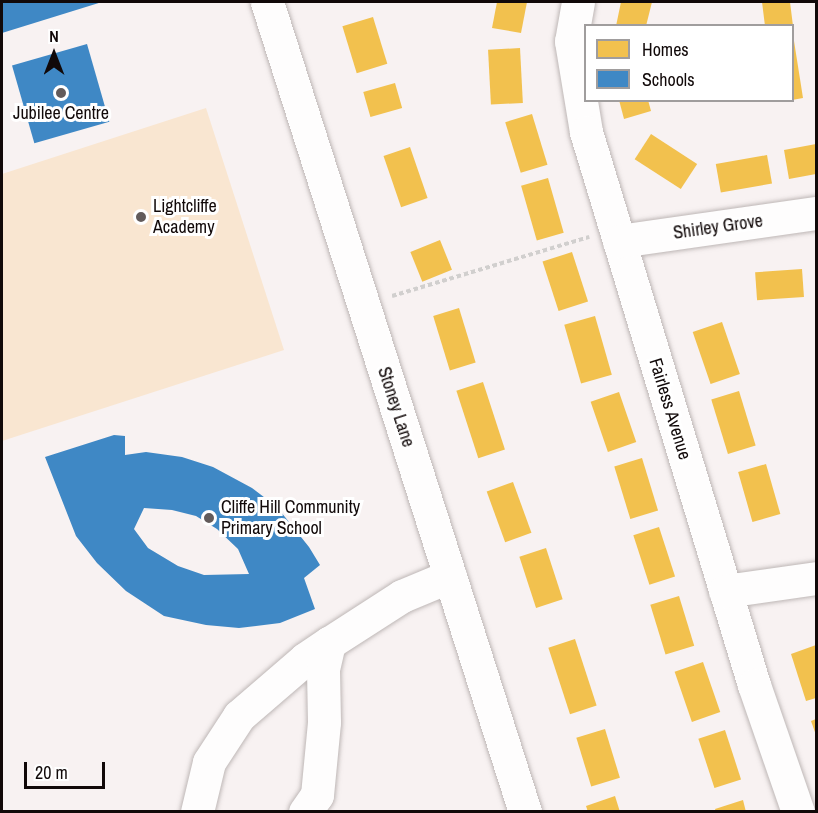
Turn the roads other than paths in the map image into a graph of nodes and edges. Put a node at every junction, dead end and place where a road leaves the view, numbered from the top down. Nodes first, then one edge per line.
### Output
1 (267, 2) edge
2 (578, 2) edge
3 (816, 213) edge
4 (619, 241) junction
5 (450, 576) junction
6 (816, 578) edge
7 (725, 591) junction
8 (329, 643) junction
9 (197, 812) edge
10 (305, 812) edge
11 (525, 812) edge
12 (798, 812) edge

1 - 5 street, Stoney Lane
2 - 4 street, Fairless Avenue
3 - 4 street, Shirley Grove
4 - 7 street, Fairless Avenue
5 - 8 street
5 - 11 street, Stoney Lane
6 - 7 street
7 - 12 street, Fairless Avenue
8 - 9 street
8 - 10 street

